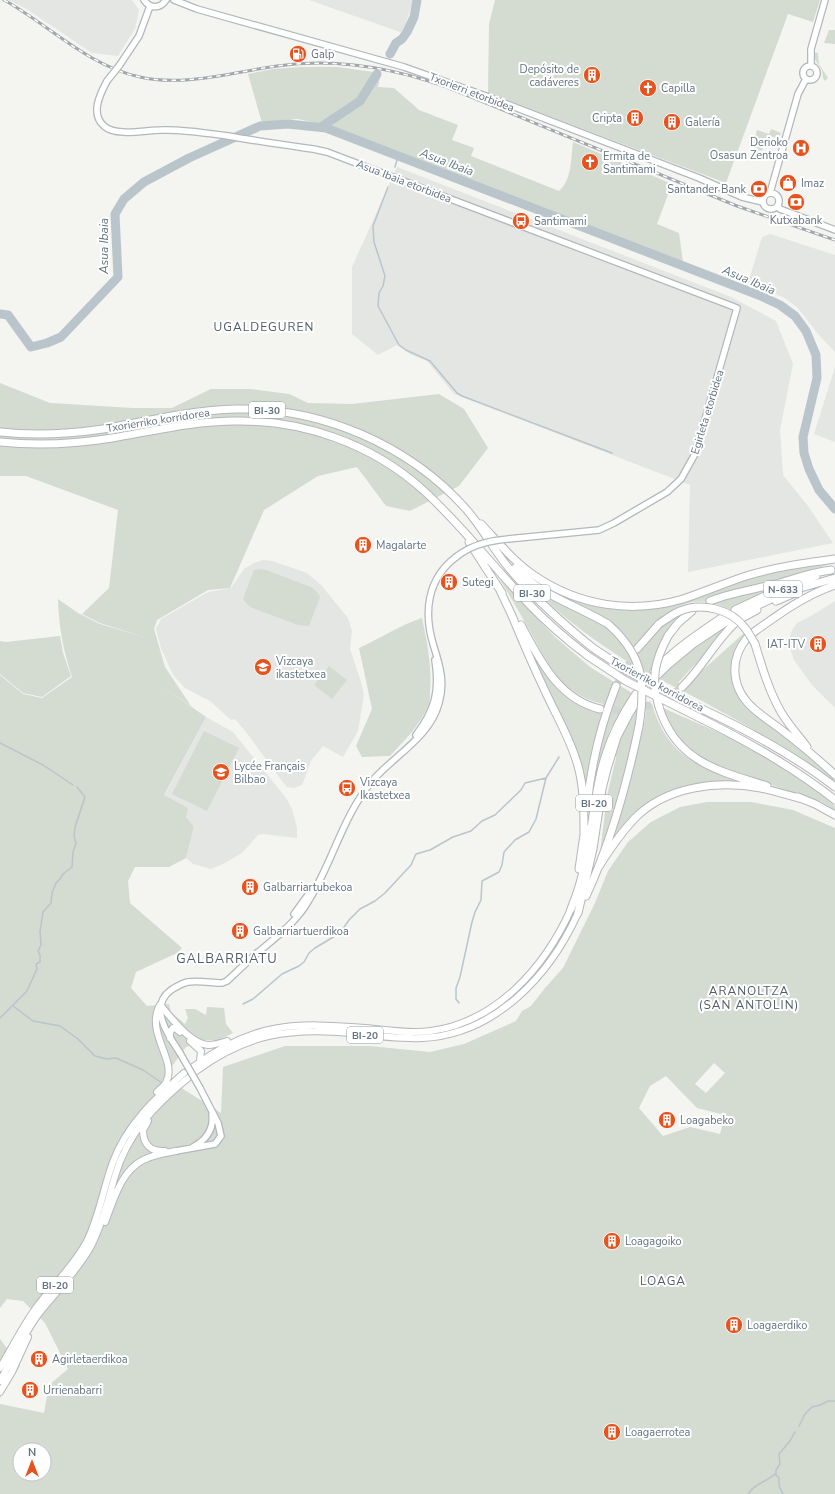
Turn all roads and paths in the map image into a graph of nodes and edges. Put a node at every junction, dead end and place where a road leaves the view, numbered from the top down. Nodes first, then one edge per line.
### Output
1 (144, 0) edge
2 (166, 0) edge
3 (174, 0) edge
4 (825, 0) edge
5 (150, 6) junction
6 (811, 66) junction
7 (806, 79) junction
8 (770, 193) junction
9 (763, 202) junction
10 (778, 206) junction
11 (835, 230) edge
12 (738, 308) joint
13 (0, 432) edge
14 (0, 442) edge
15 (467, 510) junction
16 (459, 526) junction
17 (480, 529) junction
18 (832, 559) edge
19 (833, 570) edge
20 (833, 582) edge
21 (500, 590) junction
22 (710, 601) dead end
23 (692, 611) dead end
24 (754, 632) dead end
25 (747, 638) dead end
26 (637, 649) tunnel mouth
27 (616, 686) tunnel mouth
28 (682, 687) tunnel mouth
29 (600, 709) tunnel mouth
30 (819, 760) junction
31 (835, 775) edge
32 (835, 788) edge
33 (802, 799) junction
34 (835, 800) edge
35 (835, 815) edge
36 (584, 833) junction
37 (598, 868) junction
38 (574, 911) junction
39 (160, 1005) junction
40 (242, 1037) junction
41 (170, 1038) junction
42 (200, 1061) junction
43 (158, 1104) junction
44 (210, 1108) junction
45 (136, 1121) junction
46 (187, 1149) junction
47 (176, 1151) junction
48 (90, 1247) junction
49 (41, 1311) junction
50 (0, 1368) edge
51 (0, 1381) edge
52 (0, 1392) edge

1 - 5 street
2 - 5 street
3 - 9 street, Txorierri etorbidea
4 - 6 street
5 - 12 street, Asua Ibaia etorbidea, bridge
6 - 7 street
6 - 7 street
7 - 8 street
8 - 9 street
8 - 10 street
9 - 10 street
10 - 11 street
12 - 39 street, Egirleta etorbidea, bridge
13 - 15 highway, Txorierriko korridorea / BI-30
14 - 16 highway, Txorierriko korridorea / BI-30
15 - 17 highway, Txorierriko korridorea
15 - 18 highway
16 - 21 highway
16 - 34 highway, Txorierriko korridorea / BI-30, bridge
17 - 32 highway, Txorierriko korridorea / BI-30, bridge
17 - 37 highway, bridge
19 - 20 highway, N-633
19 - 22 highway
20 - 24 highway
21 - 29 highway
21 - 36 highway
23 - 33 highway, bridge
25 - 30 highway
26 - 30 highway, bridge
27 - 36 highway
28 - 38 highway, BI-20
30 - 31 highway
33 - 35 highway
33 - 37 highway
36 - 38 highway
37 - 38 highway
38 - 40 main road, BI-20
38 - 42 main road, BI-20
39 - 40 main road
39 - 41 street
39 - 45 main road
40 - 42 main road, BI-20
41 - 42 main road
41 - 44 street, bridge
43 - 45 main road, BI-20
43 - 47 main road
43 - 48 main road, BI-20
44 - 46 street
44 - 46 street
45 - 50 main road, BI-20
46 - 47 street
47 - 48 main road
48 - 49 main road, BI-20
49 - 51 main road, BI-20
49 - 52 main road

